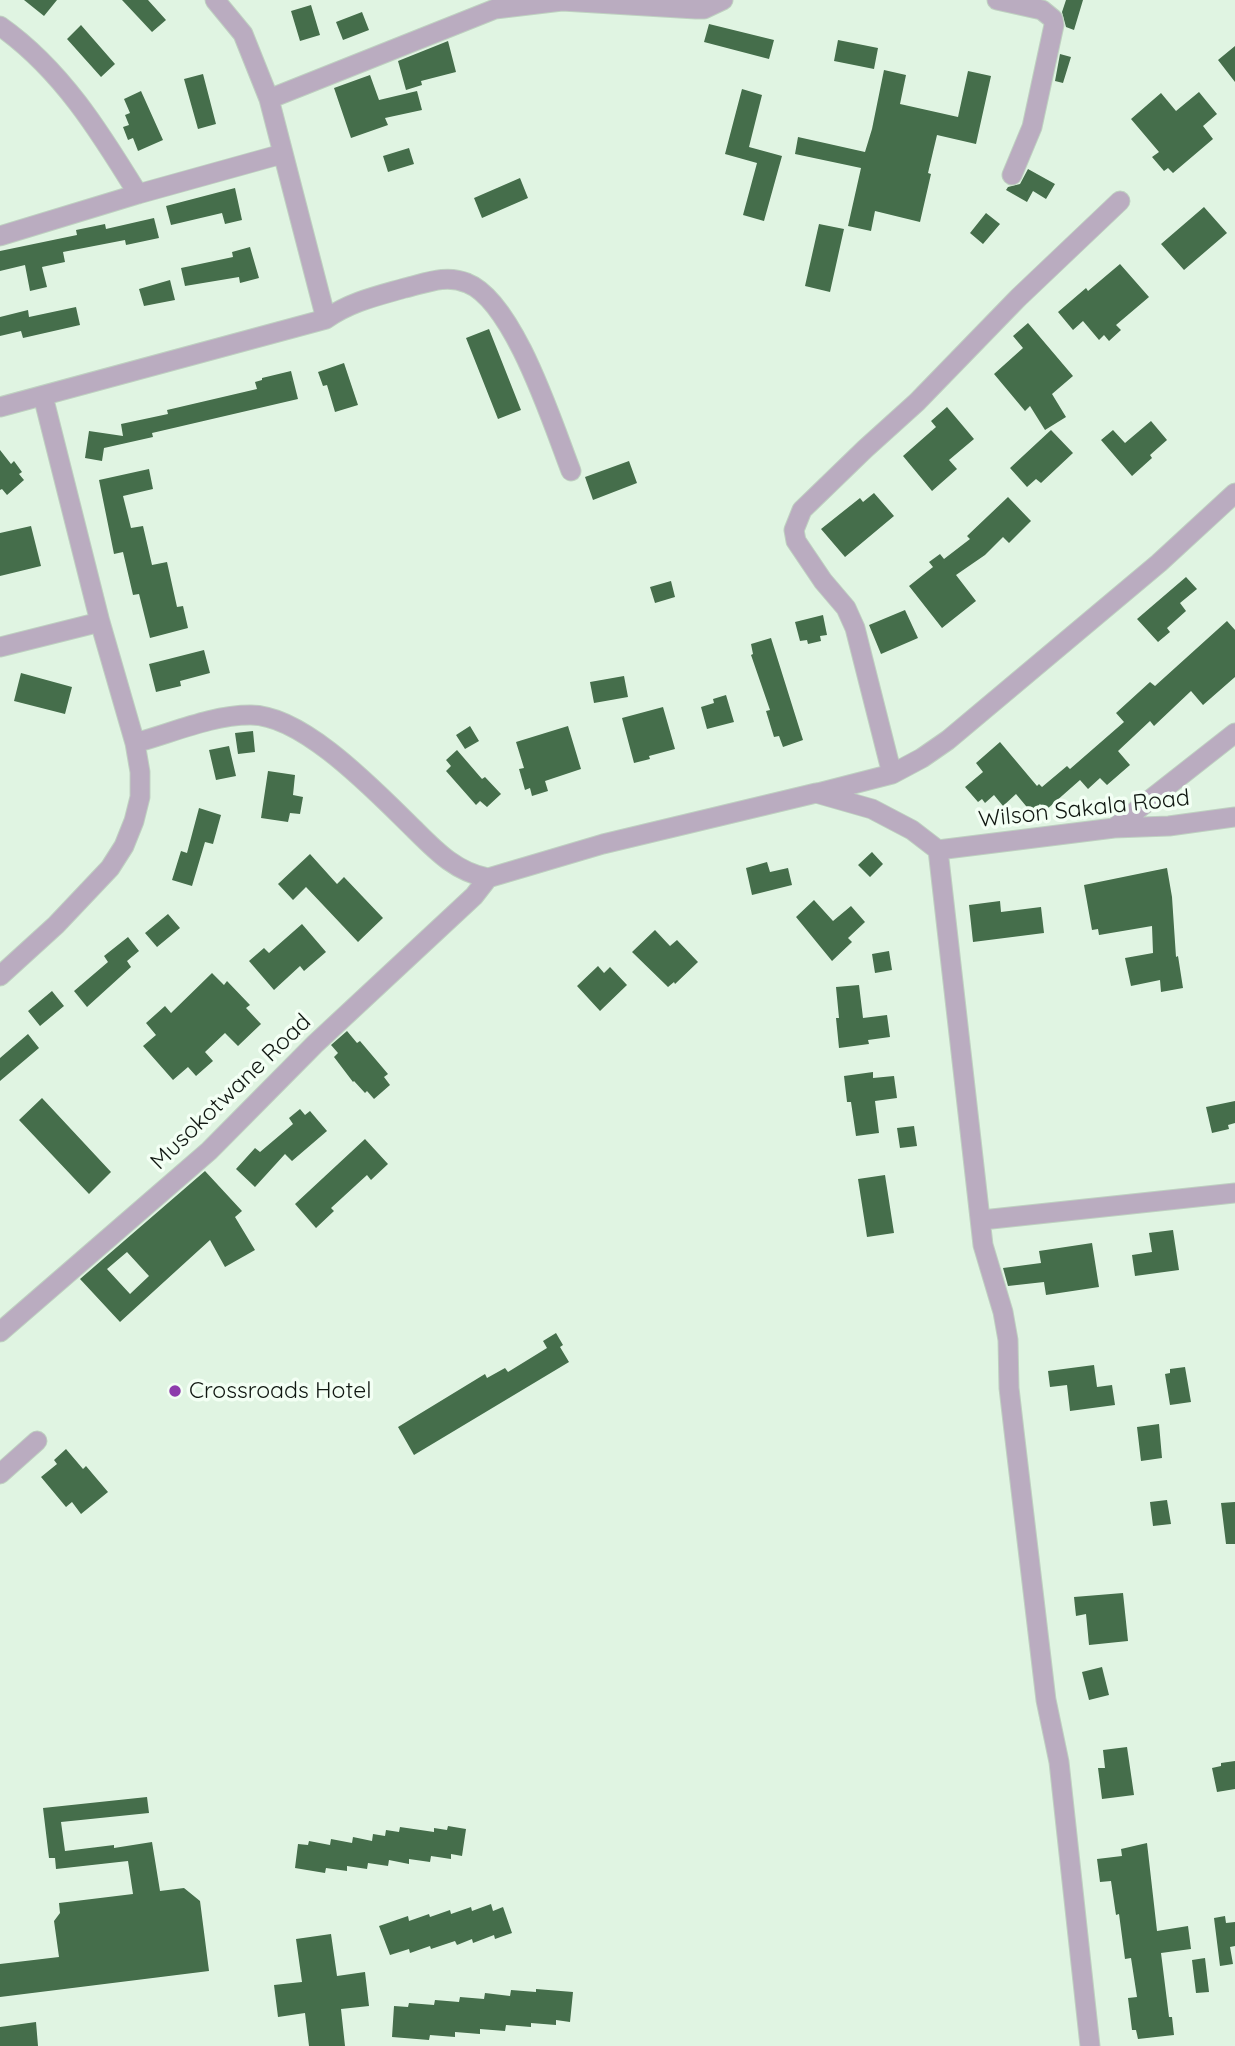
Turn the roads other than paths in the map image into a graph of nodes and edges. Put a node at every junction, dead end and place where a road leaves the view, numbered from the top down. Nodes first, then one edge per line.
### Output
1 (215, 0) edge
2 (723, 0) edge
3 (996, 0) edge
4 (491, 5) edge
5 (0, 26) edge
6 (269, 99) junction
7 (282, 154) junction
8 (1012, 175) dead end
9 (138, 194) junction
10 (1120, 201) dead end
11 (0, 236) edge
12 (326, 319) junction
13 (43, 396) junction
14 (0, 407) edge
15 (571, 471) dead end
16 (1235, 493) edge
17 (100, 622) junction
18 (0, 647) edge
19 (1235, 733) edge
20 (135, 743) junction
21 (891, 774) junction
22 (816, 793) junction
23 (1235, 817) edge
24 (1114, 828) junction
25 (938, 850) junction
26 (488, 878) junction
27 (0, 976) edge
28 (1235, 1193) edge
29 (982, 1220) junction
30 (0, 1332) edge
31 (37, 1441) dead end
32 (0, 1474) edge
33 (1090, 2046) edge

1 - 6 street
2 - 4 street
3 - 8 street
4 - 6 street
5 - 9 street
6 - 7 street
7 - 9 street
7 - 12 street
9 - 11 street
10 - 21 street
12 - 13 street
12 - 15 street
13 - 14 street
13 - 17 street
16 - 21 street
17 - 18 street
17 - 20 street
19 - 24 street
20 - 26 street
20 - 27 street
21 - 22 street
22 - 25 street
22 - 26 street
23 - 24 street, Wilson Sakala Road
24 - 25 street, Wilson Sakala Road
25 - 29 street
26 - 30 street, Musokotwane Road
28 - 29 street
29 - 33 street
31 - 32 street

